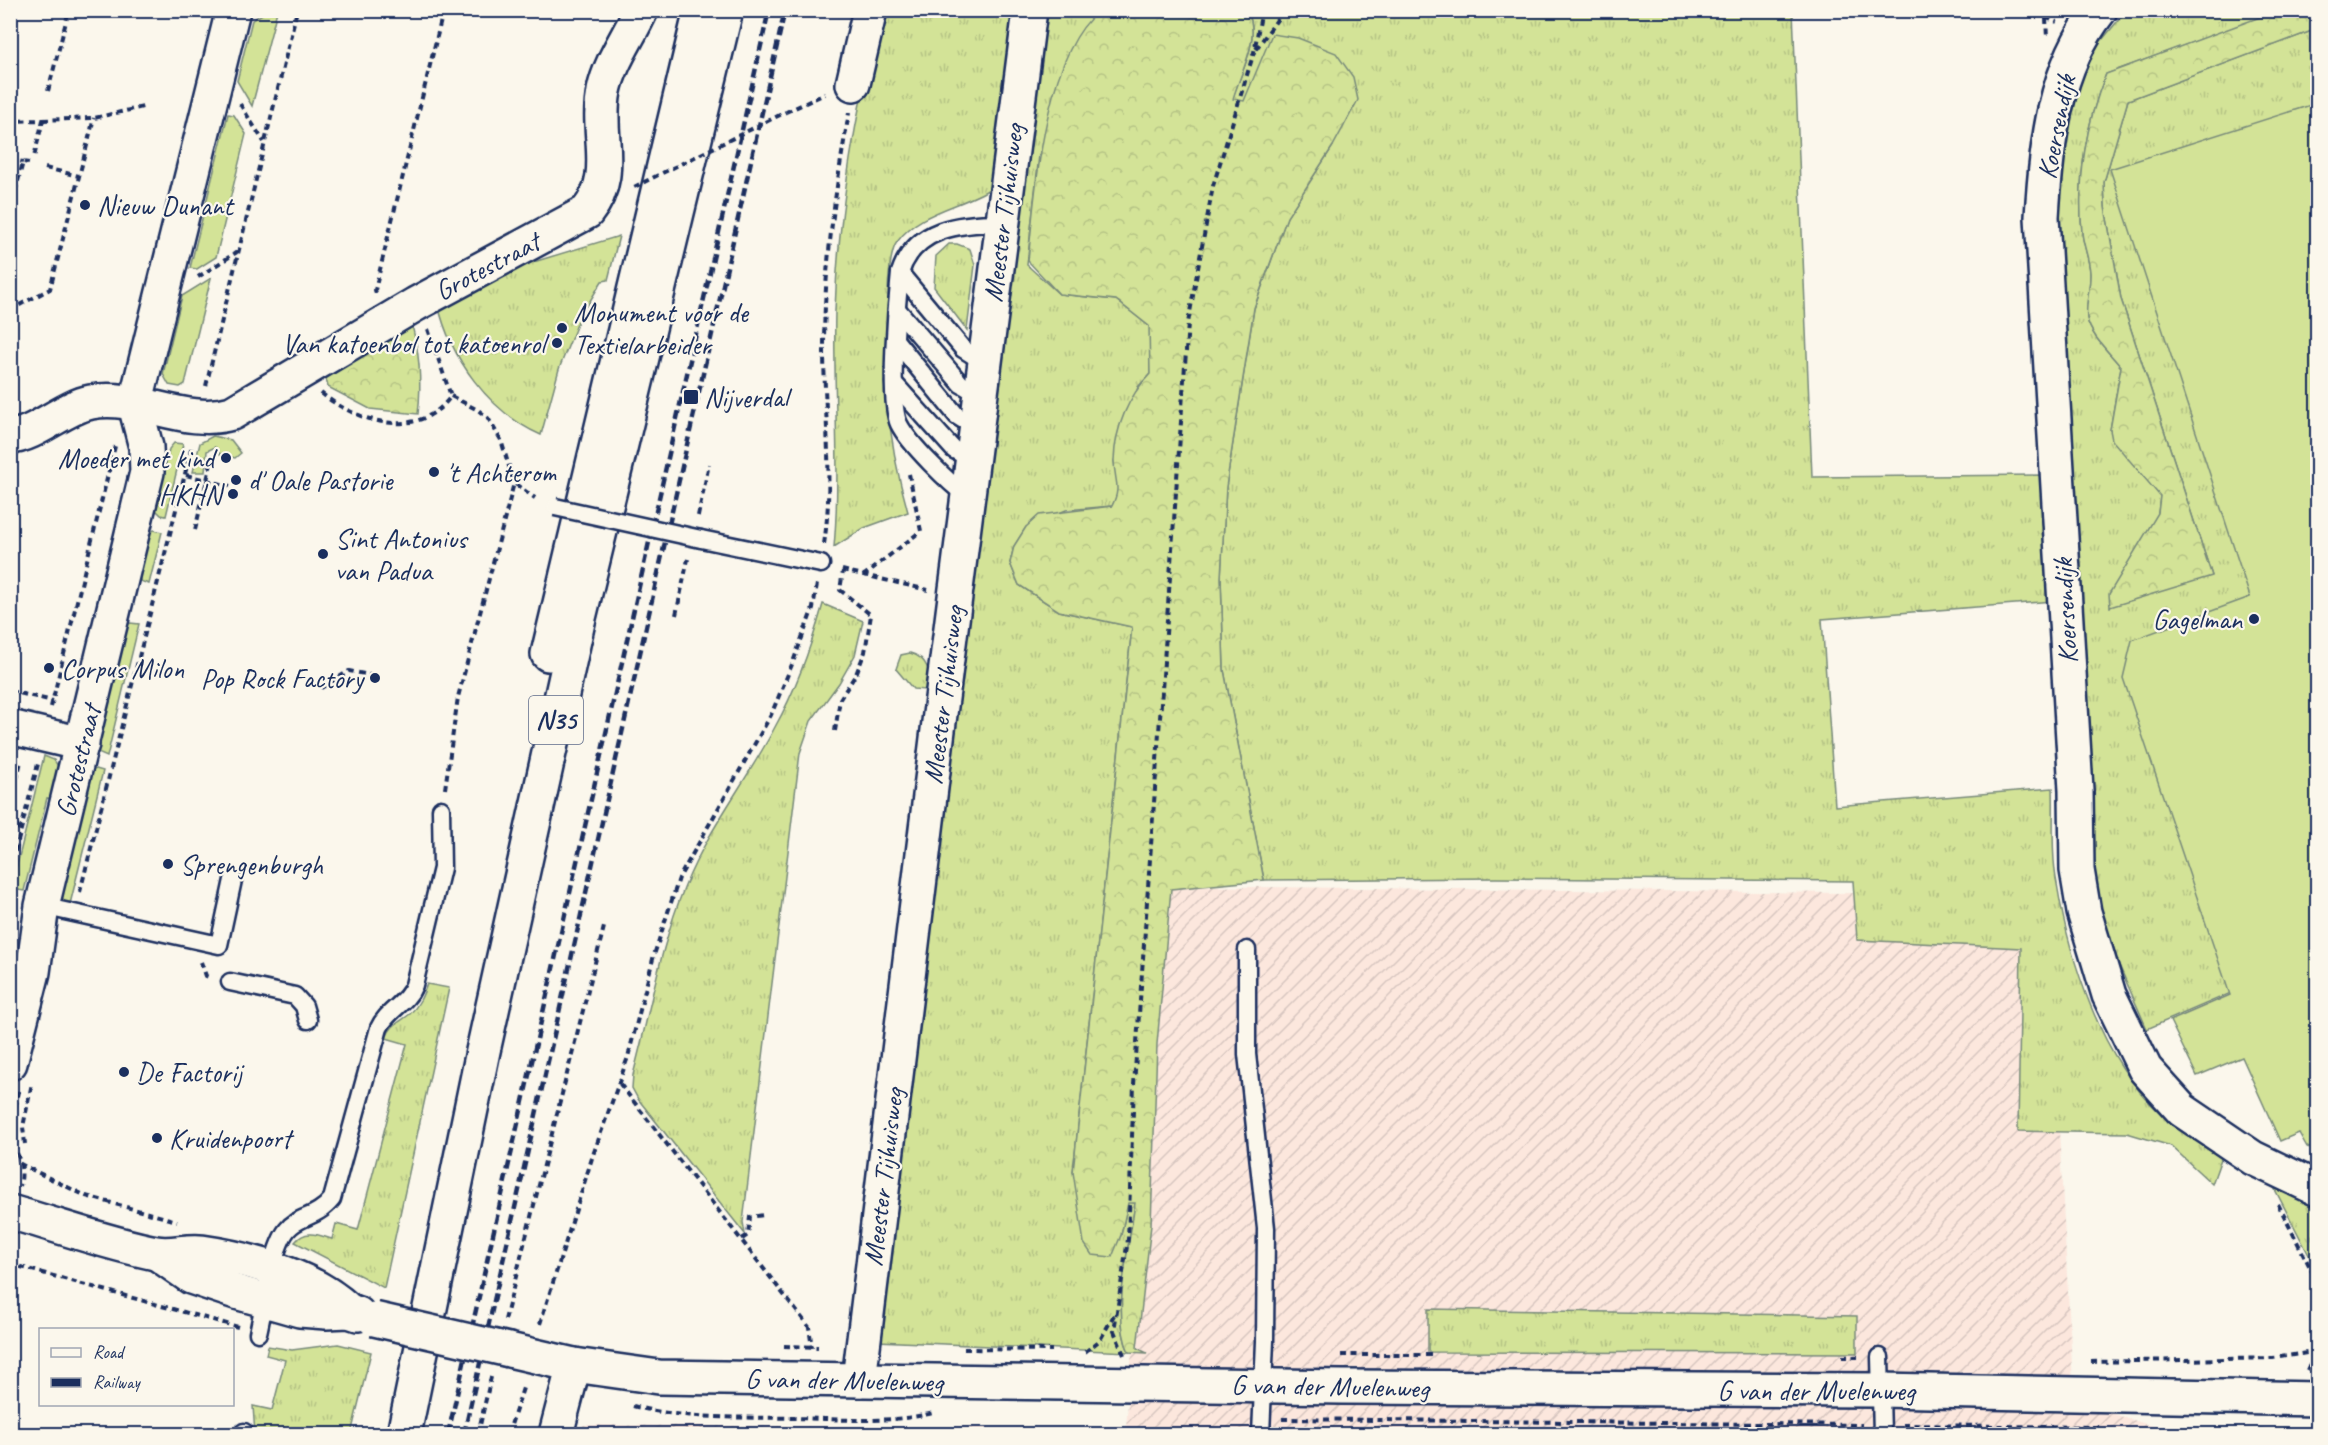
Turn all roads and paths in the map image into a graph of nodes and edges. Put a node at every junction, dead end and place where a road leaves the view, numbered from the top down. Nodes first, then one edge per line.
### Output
1 (69, 10) edge
2 (233, 10) edge
3 (297, 10) edge
4 (438, 10) edge
5 (641, 10) edge
6 (701, 10) edge
7 (726, 10) edge
8 (870, 10) edge
9 (1030, 10) edge
10 (1262, 10) edge
11 (1284, 10) edge
12 (2026, 10) edge
13 (2100, 10) edge
14 (2043, 17) dead end
15 (1254, 52) junction
16 (853, 84) junction
17 (48, 91) dead end
18 (144, 107) dead end
19 (94, 118) junction
20 (43, 120) junction
21 (10, 121) edge
22 (34, 157) dead end
23 (10, 159) edge
24 (23, 162) junction
25 (29, 163) dead end
26 (45, 168) dead end
27 (79, 176) junction
28 (634, 187) dead end
29 (10, 212) edge
30 (1001, 223) junction
31 (900, 273) junction
32 (897, 309) junction
33 (10, 310) edge
34 (404, 312) junction
35 (896, 341) junction
36 (984, 363) junction
37 (305, 372) junction
38 (894, 383) junction
39 (980, 395) junction
40 (451, 396) junction
41 (135, 405) junction
42 (199, 417) junction
43 (976, 428) junction
44 (10, 437) edge
45 (213, 455) dead end
46 (973, 460) junction
47 (709, 464) dead end
48 (907, 467) dead end
49 (186, 475) junction
50 (207, 480) junction
51 (514, 483) junction
52 (230, 486) dead end
53 (968, 497) junction
54 (555, 507) joint
55 (195, 530) dead end
56 (695, 543) junction
57 (821, 564) junction
58 (843, 570) junction
59 (863, 576) junction
60 (954, 599) junction
61 (676, 615) dead end
62 (370, 675) dead end
63 (321, 688) dead end
64 (10, 691) edge
65 (53, 701) junction
66 (10, 727) edge
67 (835, 731) dead end
68 (45, 735) junction
69 (82, 744) junction
70 (441, 809) joint
71 (10, 816) edge
72 (21, 832) junction
73 (10, 872) edge
74 (233, 880) dead end
75 (42, 906) junction
76 (75, 913) junction
77 (605, 922) dead end
78 (1247, 950) dead end
79 (10, 971) edge
80 (230, 982) dead end
81 (308, 1020) dead end
82 (22, 1070) edge
83 (620, 1084) junction
84 (25, 1144) dead end
85 (10, 1159) edge
86 (2318, 1189) edge
87 (2275, 1198) dead end
88 (10, 1212) edge
89 (764, 1215) dead end
90 (180, 1222) dead end
91 (742, 1239) junction
92 (10, 1264) edge
93 (2318, 1283) edge
94 (269, 1285) junction
95 (1116, 1309) junction
96 (229, 1324) dead end
97 (540, 1324) dead end
98 (258, 1333) dead end
99 (812, 1346) dead end
100 (2318, 1347) edge
101 (502, 1348) junction
102 (1085, 1352) dead end
103 (2314, 1352) dead end
104 (1880, 1357) dead end
105 (574, 1365) junction
106 (859, 1380) junction
107 (1125, 1383) junction
108 (1263, 1384) junction
109 (523, 1388) dead end
110 (1880, 1390) junction
111 (2318, 1399) edge
112 (381, 1434) edge
113 (404, 1434) edge
114 (478, 1434) edge
115 (508, 1434) edge
116 (556, 1434) edge
117 (1260, 1434) edge
118 (1882, 1434) edge

1 - 17 path
2 - 41 street, Grotestraat
3 - 42 path, Grotestraat
4 - 34 path
5 - 34 street, Grotestraat
6 - 112 street, N35
7 - 113 street, N35
8 - 16 street
9 - 30 street, Meester Tijhuisweg
10 - 15 path
11 - 15 path
12 - 14 path
13 - 86 street, Koersendijk
15 - 95 path
16 - 28 path, bridge
16 - 57 path
18 - 19 path
19 - 20 path
19 - 27 path
20 - 21 path
20 - 22 path
23 - 24 path
24 - 25 path
24 - 29 path
26 - 27 path
27 - 33 path
30 - 31 lane
30 - 36 street, Meester Tijhuisweg
31 - 32 lane
31 - 36 lane
32 - 35 lane
32 - 39 lane
34 - 37 street, Grotestraat
34 - 40 path
35 - 38 lane
35 - 43 lane
36 - 39 street, Meester Tijhuisweg
37 - 40 path
37 - 42 street, Grotestraat
38 - 46 lane
38 - 53 lane
39 - 43 street, Meester Tijhuisweg
40 - 51 path
41 - 42 street, Grotestraat
41 - 44 street
41 - 65 path, Grotestraat
41 - 69 street, Grotestraat
42 - 49 path, Grotestraat
43 - 46 street, Meester Tijhuisweg
45 - 50 path
46 - 53 street, Meester Tijhuisweg
47 - 56 path
48 - 59 path
49 - 50 path
49 - 76 path, Grotestraat
50 - 52 path
50 - 55 path
51 - 54 path
51 - 70 path
53 - 60 street, Meester Tijhuisweg
54 - 56 lane, bridge
56 - 57 lane
56 - 61 path
57 - 58 path
57 - 83 path
58 - 59 path
58 - 67 path
59 - 60 path
60 - 106 street, Meester Tijhuisweg
62 - 63 path
64 - 65 path
65 - 68 path, Grotestraat
66 - 68 street
68 - 69 street
68 - 72 path, Grotestraat
69 - 75 street, Grotestraat
70 - 94 lane
71 - 72 path
72 - 73 path, Grotestraat
74 - 76 lane
75 - 76 lane
75 - 79 street, Grotestraat
75 - 82 street, Grotestraat
77 - 101 path
78 - 108 lane
80 - 81 lane
82 - 84 path
83 - 91 path
83 - 97 path
85 - 90 path
87 - 93 path
88 - 94 street, G van der Muelenweg
89 - 91 path
91 - 99 path
92 - 96 path
94 - 98 lane
94 - 101 street, G van der Muelenweg, bridge
95 - 102 path
95 - 107 path
100 - 103 path
101 - 105 street, G van der Muelenweg
101 - 114 path
104 - 110 lane
105 - 106 street, G van der Muelenweg
105 - 116 street
106 - 107 street, G van der Muelenweg
107 - 108 street, G van der Muelenweg
108 - 110 street, G van der Muelenweg
108 - 117 lane
109 - 115 path
110 - 111 street, G van der Muelenweg
110 - 118 lane

